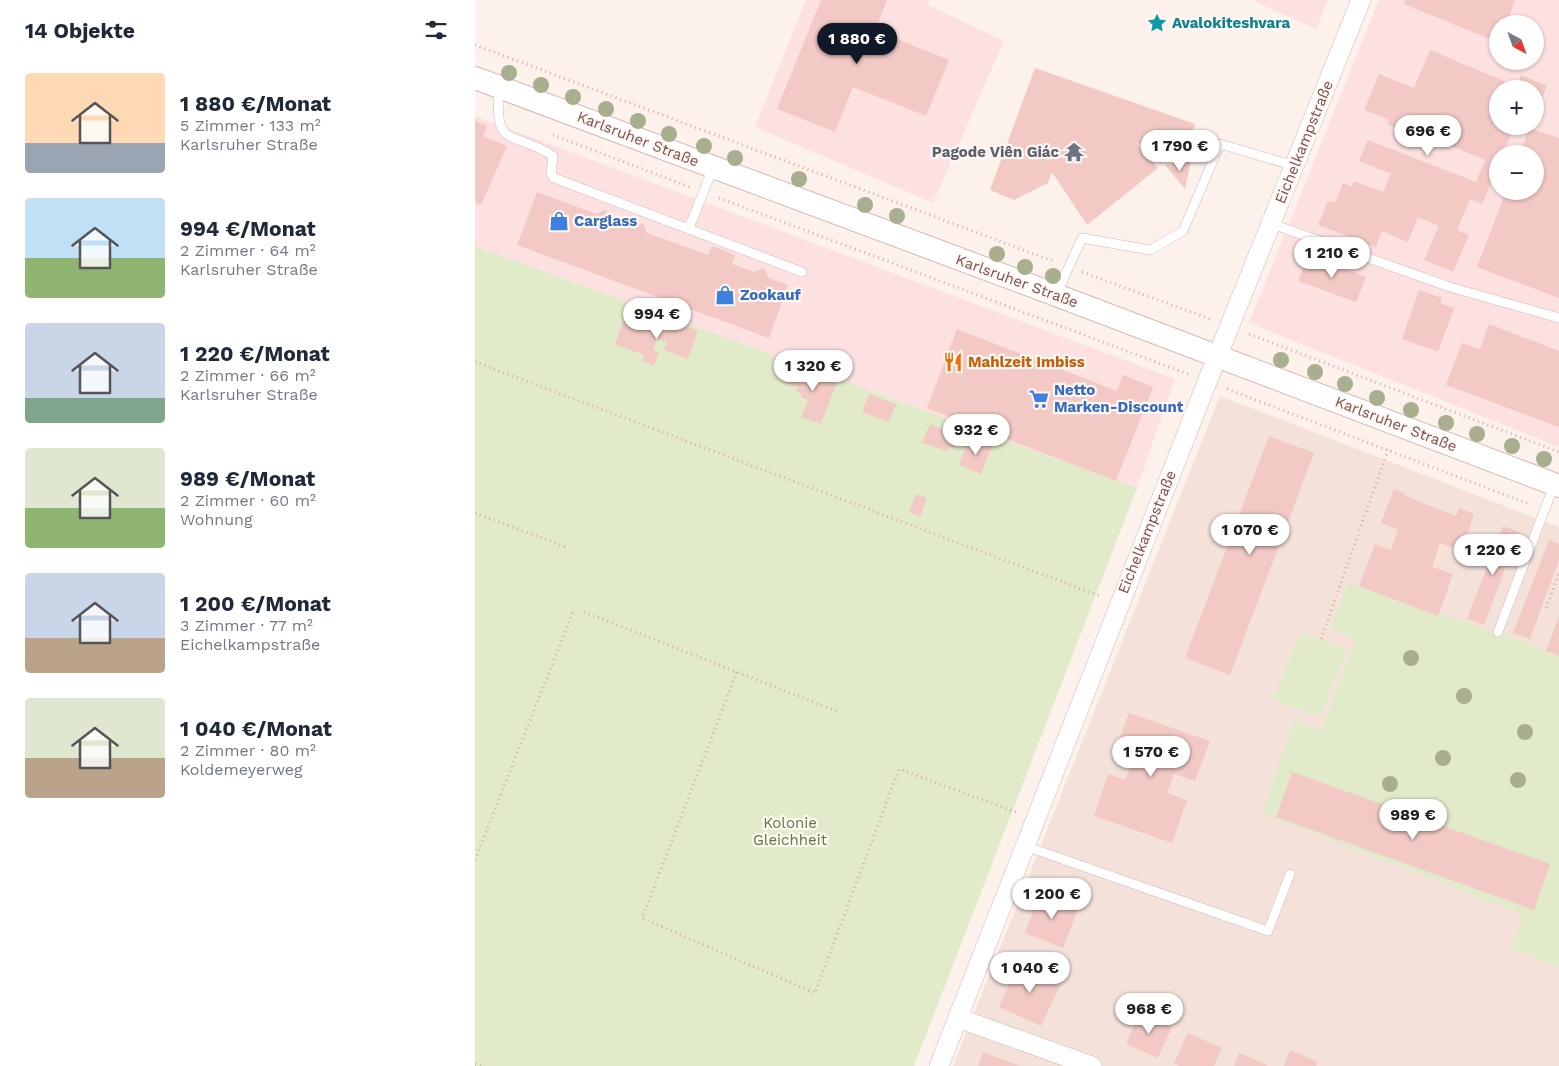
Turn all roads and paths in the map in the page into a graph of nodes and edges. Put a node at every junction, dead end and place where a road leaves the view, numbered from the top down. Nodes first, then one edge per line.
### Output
1 (1361, 0) edge
2 (475, 45) edge
3 (475, 78) edge
4 (499, 87) junction
5 (545, 132) dead end
6 (1295, 166) junction
7 (713, 168) junction
8 (703, 192) junction
9 (1272, 224) junction
10 (689, 228) junction
11 (1070, 268) junction
12 (802, 272) dead end
13 (1057, 295) junction
14 (1559, 318) edge
15 (1230, 326) junction
16 (1217, 356) junction
17 (475, 362) edge
18 (1207, 382) junction
19 (1388, 450) junction
20 (1559, 452) edge
21 (1557, 485) edge
22 (1545, 510) junction
23 (475, 513) edge
24 (569, 548) dead end
25 (1559, 573) edge
26 (1119, 604) junction
27 (1546, 608) dead end
28 (574, 609) dead end
29 (584, 612) dead end
30 (1499, 632) dead end
31 (1321, 639) dead end
32 (737, 672) junction
33 (839, 712) dead end
34 (1036, 819) junction
35 (1025, 846) junction
36 (475, 860) edge
37 (1290, 874) dead end
38 (958, 1018) junction
39 (475, 1064) edge
40 (481, 1066) edge
41 (939, 1066) edge
42 (1092, 1066) edge

1 - 6 street, Eichelkampstraße
2 - 11 path
3 - 4 street, Karlsruher Straße
4 - 7 street, Karlsruher Straße
4 - 10 lane
5 - 8 path
6 - 9 street, Eichelkampstraße
6 - 11 lane
7 - 8 lane
7 - 13 street, Karlsruher Straße
8 - 10 lane
8 - 18 path
9 - 14 lane
9 - 15 street, Eichelkampstraße
10 - 12 lane
11 - 13 lane
11 - 15 path
13 - 16 street, Karlsruher Straße
15 - 16 street, Eichelkampstraße
15 - 20 path
16 - 18 street, Eichelkampstraße
16 - 21 street, Karlsruher Straße
17 - 26 path
18 - 19 path
18 - 26 street, Eichelkampstraße
19 - 22 path
19 - 31 path
21 - 22 lane
22 - 30 lane
23 - 24 path
25 - 27 path
26 - 34 street, Eichelkampstraße
28 - 36 path
29 - 32 path
32 - 33 path
32 - 34 path
34 - 35 street, Eichelkampstraße
35 - 37 lane
35 - 38 street, Eichelkampstraße
38 - 41 street, Eichelkampstraße
38 - 42 street
39 - 40 path

